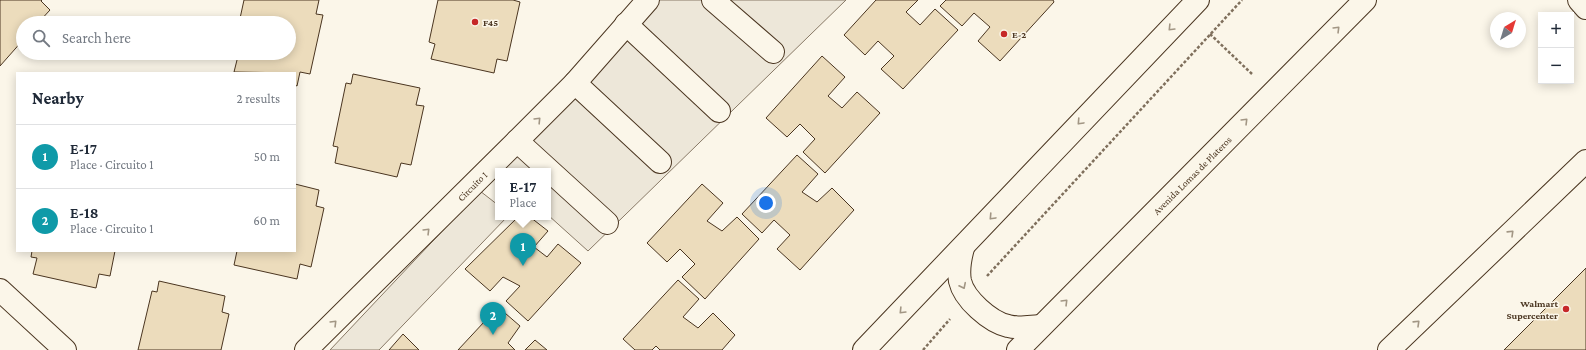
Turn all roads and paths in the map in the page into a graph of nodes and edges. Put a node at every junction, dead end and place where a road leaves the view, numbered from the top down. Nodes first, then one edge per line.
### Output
1 (648, 0) edge
2 (713, 0) edge
3 (1198, 0) edge
4 (1242, 0) edge
5 (1365, 0) edge
6 (1579, 0) edge
7 (1586, 8) edge
8 (626, 24) junction
9 (1210, 34) junction
10 (773, 52) dead end
11 (574, 83) junction
12 (1273, 93) junction
13 (719, 111) dead end
14 (518, 141) junction
15 (1586, 161) edge
16 (660, 162) dead end
17 (547, 168) edge
18 (551, 171) edge
19 (607, 223) dead end
20 (963, 248) junction
21 (0, 290) edge
22 (968, 296) junction
23 (1041, 326) junction
24 (65, 350) edge
25 (306, 350) edge
26 (864, 350) edge
27 (923, 350) edge
28 (1018, 350) edge
29 (1389, 350) edge

1 - 8 main road, Circuito 1
2 - 10 main road
3 -> 20 main road
4 - 9 path
12 -> 5 main road, Avenida Lomas de Plateros
6 - 7 main road
8 - 11 main road, Circuito 1
8 - 13 main road
9 - 12 path
9 - 22 path
14 -> 11 main road, Circuito 1
11 - 16 main road
23 -> 12 main road, Avenida Lomas de Plateros
14 - 17 main road
25 -> 14 main road, Circuito 1
29 -> 15 main road
18 - 19 main road
20 -> 22 main road
20 -> 26 main road
21 - 24 main road
22 - 23 main road
22 - 27 path
23 - 28 main road, Avenida Lomas de Plateros

